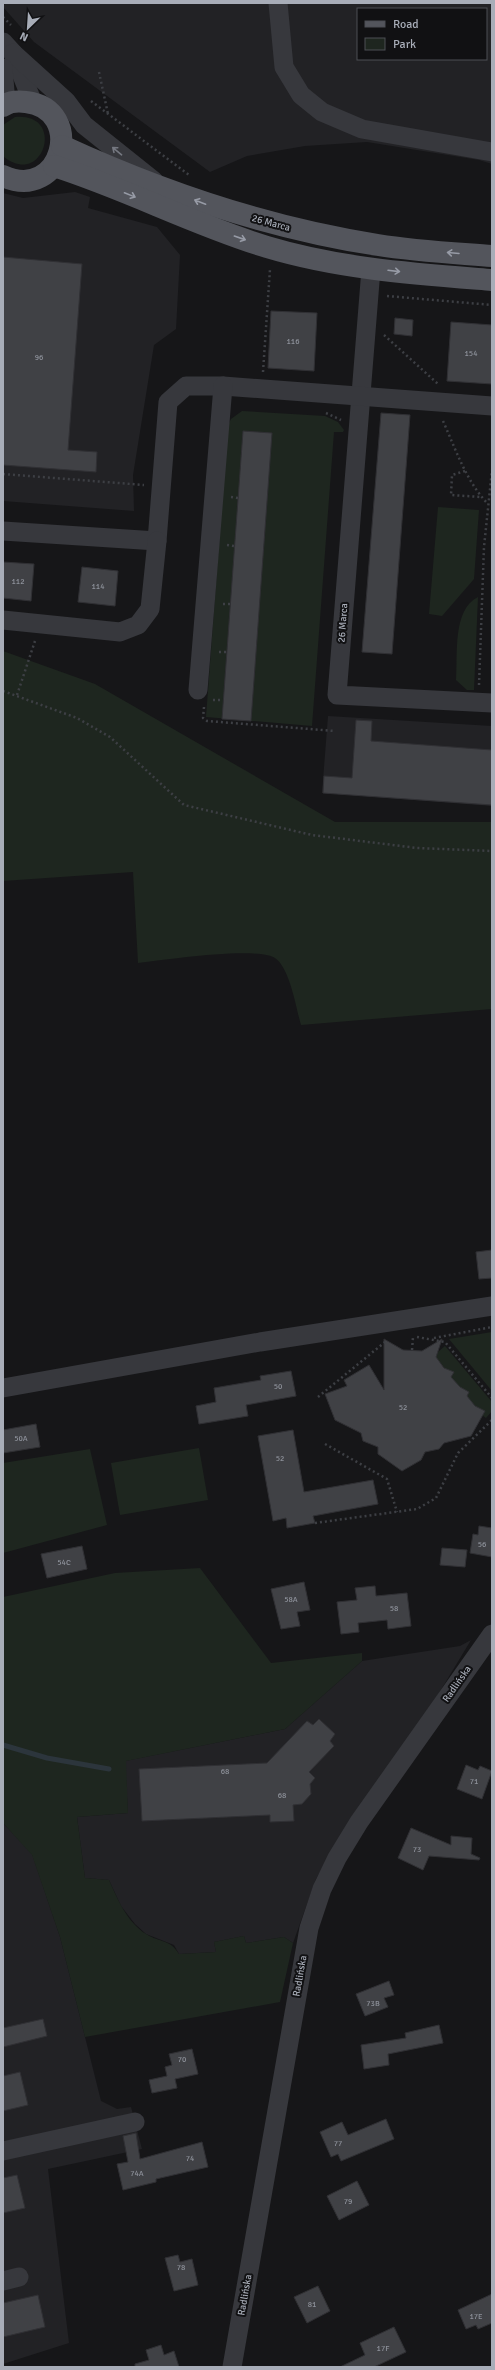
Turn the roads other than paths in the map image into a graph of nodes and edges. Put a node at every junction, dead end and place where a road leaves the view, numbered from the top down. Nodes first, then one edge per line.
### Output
1 (278, 3) edge
2 (9, 48) edge
3 (33, 103) junction
4 (5, 105) edge
5 (62, 146) junction
6 (492, 152) edge
7 (54, 166) junction
8 (3, 176) edge
9 (158, 185) junction
10 (492, 256) edge
11 (371, 268) junction
12 (492, 280) edge
13 (223, 386) junction
14 (360, 397) junction
15 (492, 406) edge
16 (3, 531) edge
17 (156, 541) junction
18 (3, 620) edge
19 (201, 698) road end
20 (492, 703) edge
21 (492, 1306) edge
22 (3, 1388) edge
23 (492, 1634) edge
24 (135, 2122) dead end
25 (3, 2151) edge
26 (232, 2367) edge

1 - 6 street
2 - 3 street
2 - 4 street
9 -> 2 street
3 - 4 main road
3 - 5 main road
5 - 7 main road
5 - 9 main road, 26 Marca
7 - 8 main road
7 -> 11 main road
10 -> 9 main road, 26 Marca
11 -> 12 main road
11 - 14 street, 26 Marca
13 - 14 street
13 - 17 street
13 - 19 street
14 - 15 street
14 - 20 street, 26 Marca
16 - 17 street
17 - 18 street
21 - 22 street
23 - 26 street, Radlińska
24 - 25 street

